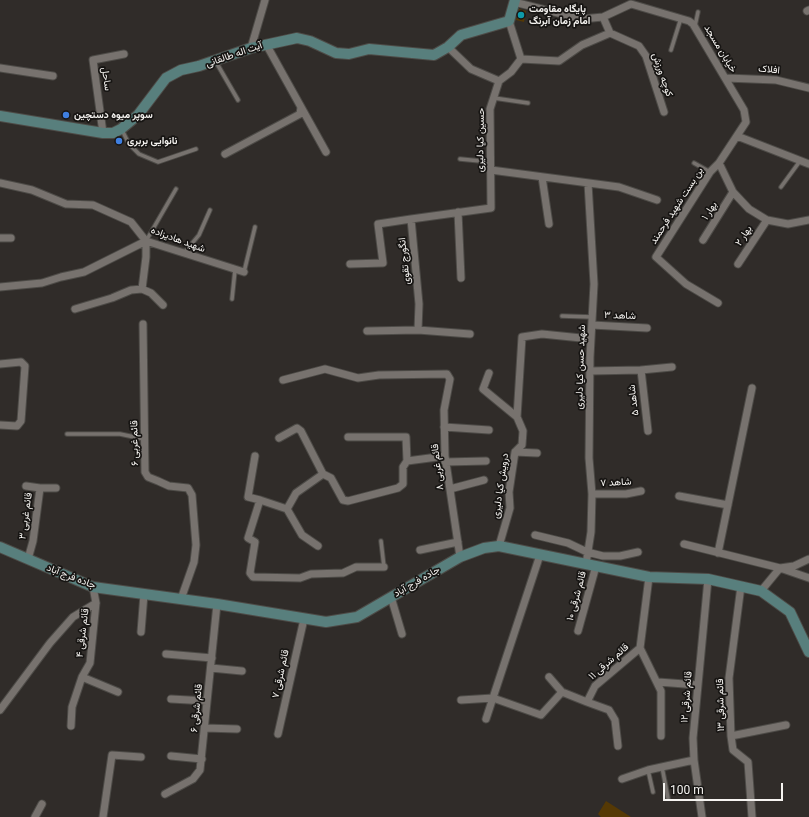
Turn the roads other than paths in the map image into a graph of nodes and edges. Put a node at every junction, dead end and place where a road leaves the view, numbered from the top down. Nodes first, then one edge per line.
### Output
1 (265, 0) edge
2 (515, 1) edge
3 (698, 12) dead end
4 (603, 16) junction
5 (681, 18) junction
6 (510, 21) junction
7 (695, 27) junction
8 (610, 33) junction
9 (266, 44) junction
10 (448, 47) junction
11 (251, 48) junction
12 (671, 50) dead end
13 (124, 54) dead end
14 (521, 59) junction
15 (215, 61) junction
16 (0, 68) edge
17 (53, 76) dead end
18 (726, 78) junction
19 (499, 81) junction
20 (809, 88) edge
21 (494, 98) junction
22 (238, 100) dead end
23 (528, 104) dead end
24 (301, 107) junction
25 (664, 112) dead end
26 (0, 116) edge
27 (121, 129) junction
28 (103, 133) junction
29 (737, 136) junction
30 (196, 149) dead end
31 (326, 152) dead end
32 (225, 154) dead end
33 (460, 159) dead end
34 (800, 161) junction
35 (491, 162) junction
36 (694, 163) dead end
37 (718, 163) junction
38 (809, 164) edge
39 (491, 170) junction
40 (710, 172) junction
41 (542, 177) junction
42 (0, 183) edge
43 (588, 183) junction
44 (781, 187) dead end
45 (176, 189) dead end
46 (733, 192) junction
47 (657, 200) dead end
48 (210, 210) dead end
49 (458, 212) junction
50 (411, 219) junction
51 (767, 220) junction
52 (809, 220) edge
53 (549, 224) dead end
54 (255, 227) dead end
55 (0, 238) edge
56 (11, 238) dead end
57 (703, 240) dead end
58 (146, 241) junction
59 (183, 254) junction
60 (350, 264) dead end
61 (738, 264) dead end
62 (235, 270) junction
63 (244, 272) joint
64 (462, 278) dead end
65 (0, 287) edge
66 (142, 289) junction
67 (232, 299) dead end
68 (718, 303) dead end
69 (162, 305) dead end
70 (75, 309) dead end
71 (562, 316) dead end
72 (592, 317) junction
73 (143, 324) dead end
74 (592, 325) junction
75 (647, 328) dead end
76 (418, 330) junction
77 (367, 331) dead end
78 (470, 334) dead end
79 (591, 339) junction
80 (0, 364) edge
81 (672, 367) dead end
82 (641, 370) junction
83 (590, 371) junction
84 (489, 373) dead end
85 (283, 380) dead end
86 (752, 388) dead end
87 (517, 417) junction
88 (0, 425) edge
89 (444, 427) junction
90 (489, 430) dead end
91 (648, 431) dead end
92 (67, 434) dead end
93 (348, 437) dead end
94 (279, 438) dead end
95 (144, 439) junction
96 (516, 452) junction
97 (537, 453) dead end
98 (255, 456) dead end
99 (445, 459) junction
100 (407, 461) junction
101 (486, 461) dead end
102 (323, 474) junction
103 (484, 480) dead end
104 (26, 486) dead end
105 (40, 488) junction
106 (56, 488) dead end
107 (450, 488) junction
108 (641, 491) dead end
109 (592, 494) junction
110 (679, 496) dead end
111 (260, 500) junction
112 (728, 505) junction
113 (288, 509) junction
114 (535, 536) dead end
115 (381, 541) dead end
116 (458, 542) junction
117 (684, 544) dead end
118 (318, 546) dead end
119 (500, 546) junction
120 (0, 547) edge
121 (420, 550) dead end
122 (588, 552) junction
123 (638, 552) dead end
124 (718, 553) junction
125 (540, 555) junction
126 (460, 557) junction
127 (28, 559) junction
128 (809, 560) edge
129 (591, 565) junction
130 (384, 567) joint
131 (780, 568) junction
132 (649, 577) junction
133 (809, 578) edge
134 (708, 579) junction
135 (741, 586) junction
136 (93, 587) junction
137 (761, 591) junction
138 (144, 594) junction
139 (391, 597) junction
140 (181, 600) junction
141 (96, 603) junction
142 (217, 604) junction
143 (304, 619) junction
144 (578, 631) dead end
145 (141, 632) dead end
146 (402, 634) dead end
147 (640, 648) junction
148 (809, 652) edge
149 (166, 654) dead end
150 (212, 658) junction
151 (211, 668) junction
152 (242, 671) dead end
153 (82, 676) junction
154 (550, 678) dead end
155 (658, 682) junction
156 (698, 686) junction
157 (118, 692) dead end
158 (562, 692) junction
159 (493, 698) junction
160 (171, 699) dead end
161 (461, 700) dead end
162 (207, 701) junction
163 (587, 702) junction
164 (0, 710) edge
165 (486, 719) dead end
166 (786, 725) dead end
167 (71, 726) dead end
168 (205, 728) junction
169 (237, 729) dead end
170 (278, 734) dead end
171 (661, 736) dead end
172 (731, 736) junction
173 (618, 746) dead end
174 (171, 756) dead end
175 (141, 757) dead end
176 (202, 759) junction
177 (694, 760) junction
178 (662, 766) junction
179 (648, 770) junction
180 (622, 780) dead end
181 (653, 792) dead end
182 (165, 794) dead end
183 (668, 798) dead end
184 (42, 804) dead end
185 (35, 817) edge
186 (103, 817) edge
187 (702, 817) edge
188 (752, 817) edge

1 - 11 street
2 - 4 street, خیابان مسجد
2 - 6 street
3 - 7 lane
4 - 5 street, خیابان مسجد
4 - 8 street
5 - 7 street, خیابان مسجد
5 - 12 lane
6 - 10 street, آیت اله طالقانی
6 - 14 street
7 - 18 street, خیابان مسجد
8 - 14 street
8 - 25 street, کوچه ورزش
9 - 10 street, آیت اله طالقانی
9 - 11 street, آیت اله طالقانی
9 - 24 street
10 - 19 street
11 - 15 street, آیت اله طالقانی
13 - 28 street, ساحل
14 - 19 street
15 - 22 lane
15 - 27 street, آیت اله طالقانی
16 - 17 street
18 - 20 street, افلاک
18 - 29 street, خیابان مسجد
19 - 21 street, حسین کیا دلیری
21 - 23 lane
21 - 35 street, حسین کیا دلیری
24 - 31 street
24 - 32 street
26 - 28 street, آیت اله طالقانی
27 - 28 street, آیت اله طالقانی
27 - 30 lane
29 - 34 street
29 - 37 street, خیابان مسجد
33 - 35 lane
34 - 38 street
34 - 44 lane
35 - 39 street, حسین کیا دلیری
36 - 40 lane
37 - 40 street, بن بست شهید فرحمند
37 - 46 street
39 - 41 street
39 - 49 street, حسین کیا دلیری
40 - 68 street, بن بست شهید فرحمند
41 - 43 street
41 - 53 street
42 - 58 street, شهید هادیزاده
43 - 47 street
43 - 72 street, شهید حسن کیا دلیری
45 - 58 lane
46 - 51 street
46 - 57 street, بهار ۱
48 - 59 lane
49 - 50 street
49 - 64 street
50 - 60 street
50 - 76 street, انگورج تقوی
51 - 52 street
51 - 61 street, بهار ۲
54 - 63 lane
55 - 56 street
58 - 59 street, شهید هادیزاده
58 - 65 street
58 - 66 street
59 - 62 street, شهید هادیزاده
62 - 63 street, شهید هادیزاده
62 - 67 lane
66 - 69 street
66 - 70 street
71 - 72 lane
72 - 74 street, شهید حسن کیا دلیری
73 - 95 street, قائم غربی ۶
74 - 75 street, شاهد ۳
74 - 79 street, شهید حسن کیا دلیری
76 - 77 street
76 - 78 street
79 - 83 street, شهید حسن کیا دلیری
79 - 87 street, درویش کیا دلیری
80 - 88 street
81 - 82 street
82 - 83 street, شاهد ۵
82 - 91 street, شاهد ۵
83 - 109 street, شهید حسن کیا دلیری
84 - 87 street
85 - 89 street, قائم غربی ۸
86 - 112 street
87 - 96 street, درویش کیا دلیری
89 - 90 street
89 - 99 street, قائم غربی ۸
92 - 95 lane
93 - 100 street
94 - 102 street
95 - 140 street, قائم غربی ۶
96 - 97 street
96 - 119 street, درویش کیا دلیری
98 - 111 street
99 - 100 street
99 - 101 street
99 - 107 street, قائم غربی ۸
100 - 102 street
102 - 113 street
103 - 107 street
104 - 105 street, قائم غربی ۳
105 - 106 street
105 - 127 street, قائم غربی ۳
107 - 116 street, قائم غربی ۸
108 - 109 street, شاهد ۷
109 - 122 street, شهید حسن کیا دلیری
110 - 112 street
111 - 113 street
111 - 130 street
112 - 124 street
113 - 118 street
114 - 122 street
115 - 130 lane
116 - 121 street
116 - 126 street, قائم غربی ۸
117 - 124 street
119 - 125 street, جاده فرج آباد
119 - 126 street, جاده فرج آباد
120 - 127 street, جاده فرج آباد
122 - 123 street
122 - 129 street, قائم شرقی ۱۰
124 - 131 street
125 - 129 street, جاده فرج آباد
125 - 159 street
126 - 139 street, جاده فرج آباد
127 - 136 street, جاده فرج آباد
128 - 131 street
129 - 132 street, جاده فرج آباد
129 - 144 street, قائم شرقی ۱۰
131 - 133 street
131 - 137 street
132 - 134 street, جاده فرج آباد
132 - 147 street, قائم شرقی ۱۱
134 - 135 street, جاده فرج آباد
134 - 156 street, قائم شرقی ۱۲
135 - 137 street, جاده فرج آباد
135 - 172 street, قائم شرقی ۱۳
136 - 138 street, جاده فرج آباد
136 - 141 street, قائم شرقی ۴
137 - 148 street, جاده فرج آباد
138 - 140 street, جاده فرج آباد
138 - 145 street
139 - 143 street, جاده فرج آباد
139 - 146 street
140 - 142 street, جاده فرج آباد
141 - 153 street, قائم شرقی ۴
141 - 164 street
142 - 143 street, جاده فرج آباد
142 - 150 street, قائم شرقی ۶
143 - 170 street, قائم شرقی ۷
147 - 155 street
147 - 163 street, قائم شرقی ۱۱
149 - 150 street
150 - 151 street, قائم شرقی ۶
151 - 152 street
151 - 162 street, قائم شرقی ۶
153 - 157 street
153 - 167 street, قائم شرقی ۴
154 - 158 street
155 - 156 street
155 - 171 street
156 - 177 street, قائم شرقی ۱۲
158 - 159 street
158 - 163 street
159 - 161 street
159 - 165 street
160 - 162 street
162 - 168 street, قائم شرقی ۶
163 - 173 street
166 - 172 street
168 - 169 street
168 - 176 street, قائم شرقی ۶
172 - 188 street, قائم شرقی ۱۳
174 - 176 street
175 - 186 street
176 - 182 street, قائم شرقی ۶
177 - 178 street
177 - 187 street, قائم شرقی ۱۲
178 - 179 street
178 - 183 lane
179 - 180 street
179 - 181 lane
184 - 185 street

